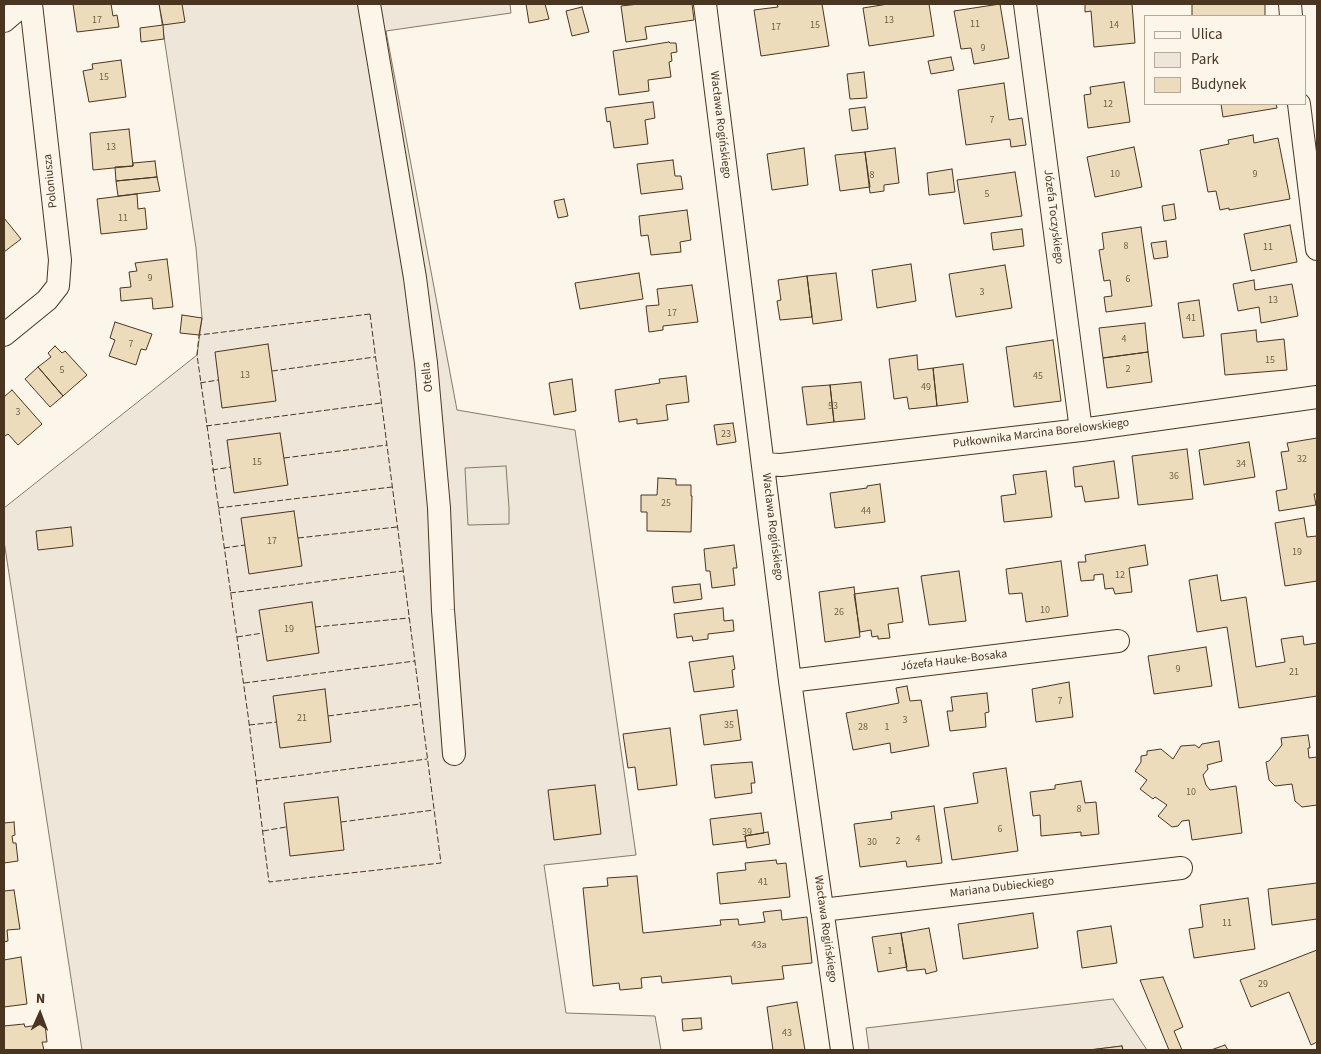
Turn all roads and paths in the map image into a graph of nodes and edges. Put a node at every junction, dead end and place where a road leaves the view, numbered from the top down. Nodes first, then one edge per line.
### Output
1 (24, 4) edge
2 (31, 4) edge
3 (370, 4) edge
4 (705, 4) edge
5 (1025, 4) edge
6 (4, 21) edge
7 (1299, 105) edge
8 (1311, 150) edge
9 (1317, 249) edge
10 (4, 335) edge
11 (1317, 397) edge
12 (1081, 430) junction
13 (764, 464) junction
14 (1118, 641) dead end
15 (790, 681) junction
16 (454, 754) dead end
17 (1182, 868) dead end
18 (822, 910) junction
19 (842, 1050) edge

1 - 6 street
2 - 10 street, Poloniusza
3 - 16 street, Otella
4 - 13 street, Wacława Rogińskiego
5 - 12 street, Józefa Toczyskiego
7 - 8 street
8 - 9 street
11 - 12 street, Pułkownika Marcina Borelowskiego
12 - 13 street, Pułkownika Marcina Borelowskiego
13 - 15 street, Wacława Rogińskiego
14 - 15 street, Józefa Hauke-Bosaka
15 - 18 street, Wacława Rogińskiego
17 - 18 street, Mariana Dubieckiego
18 - 19 street, Wacława Rogińskiego

